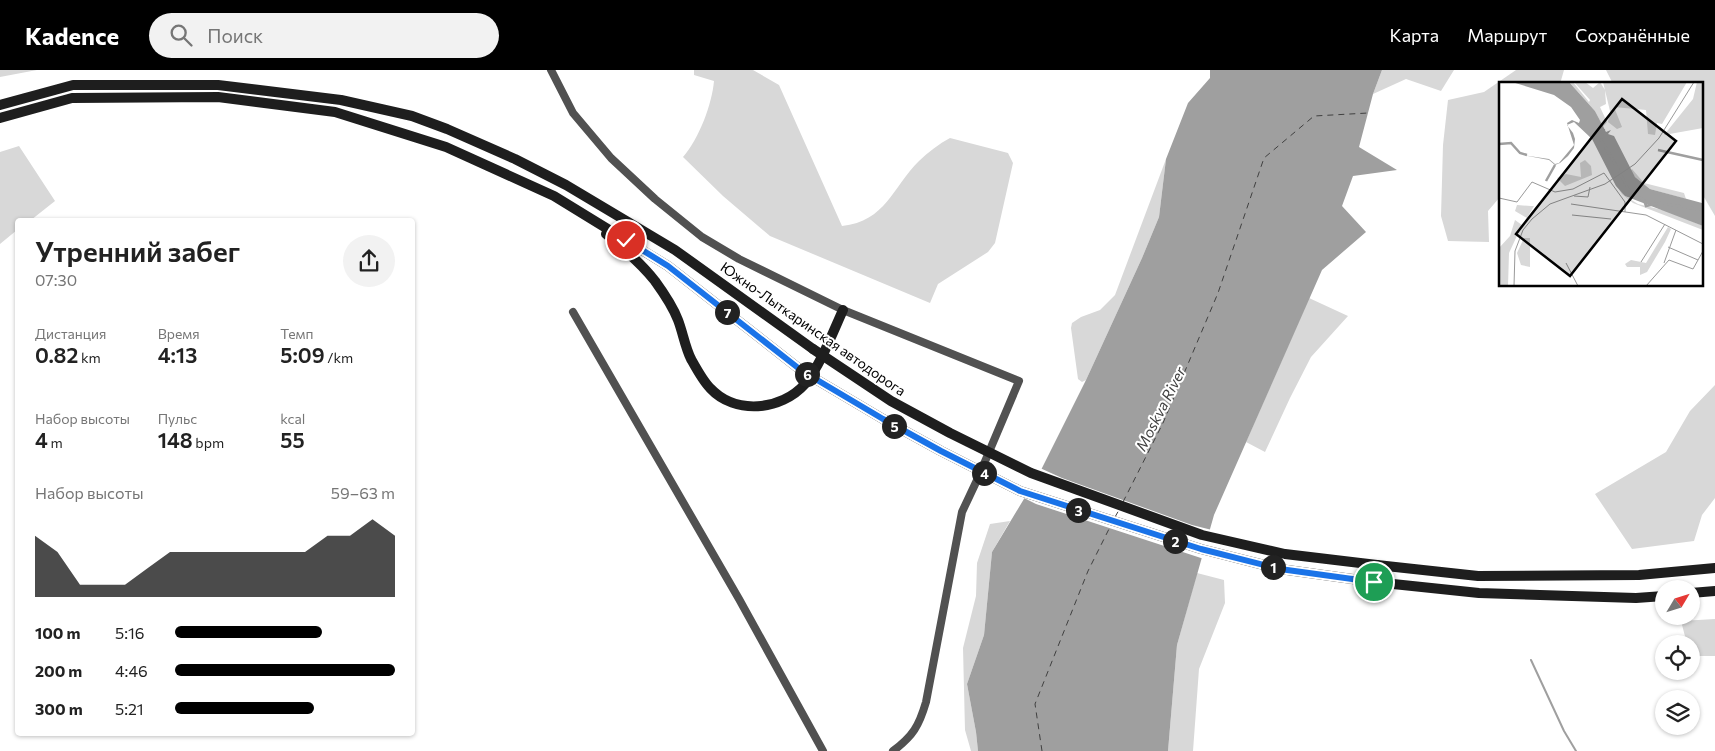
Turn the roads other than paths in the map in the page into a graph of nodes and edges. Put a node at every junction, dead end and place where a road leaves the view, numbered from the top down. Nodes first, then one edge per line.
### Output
1 (551, 70) edge
2 (0, 105) edge
3 (0, 118) edge
4 (583, 214) junction
5 (844, 310) junction
6 (573, 312) dead end
7 (1715, 568) edge
8 (1715, 591) edge
9 (1700, 592) edge
10 (1655, 597) edge
11 (823, 751) edge
12 (893, 751) edge

1 - 5 street
2 - 7 main road, Южно-Лыткаринская автодорога, bridge
3 - 4 main road
4 - 5 main road
4 - 10 main road, bridge
5 - 12 street
6 - 11 street
8 - 9 main road

